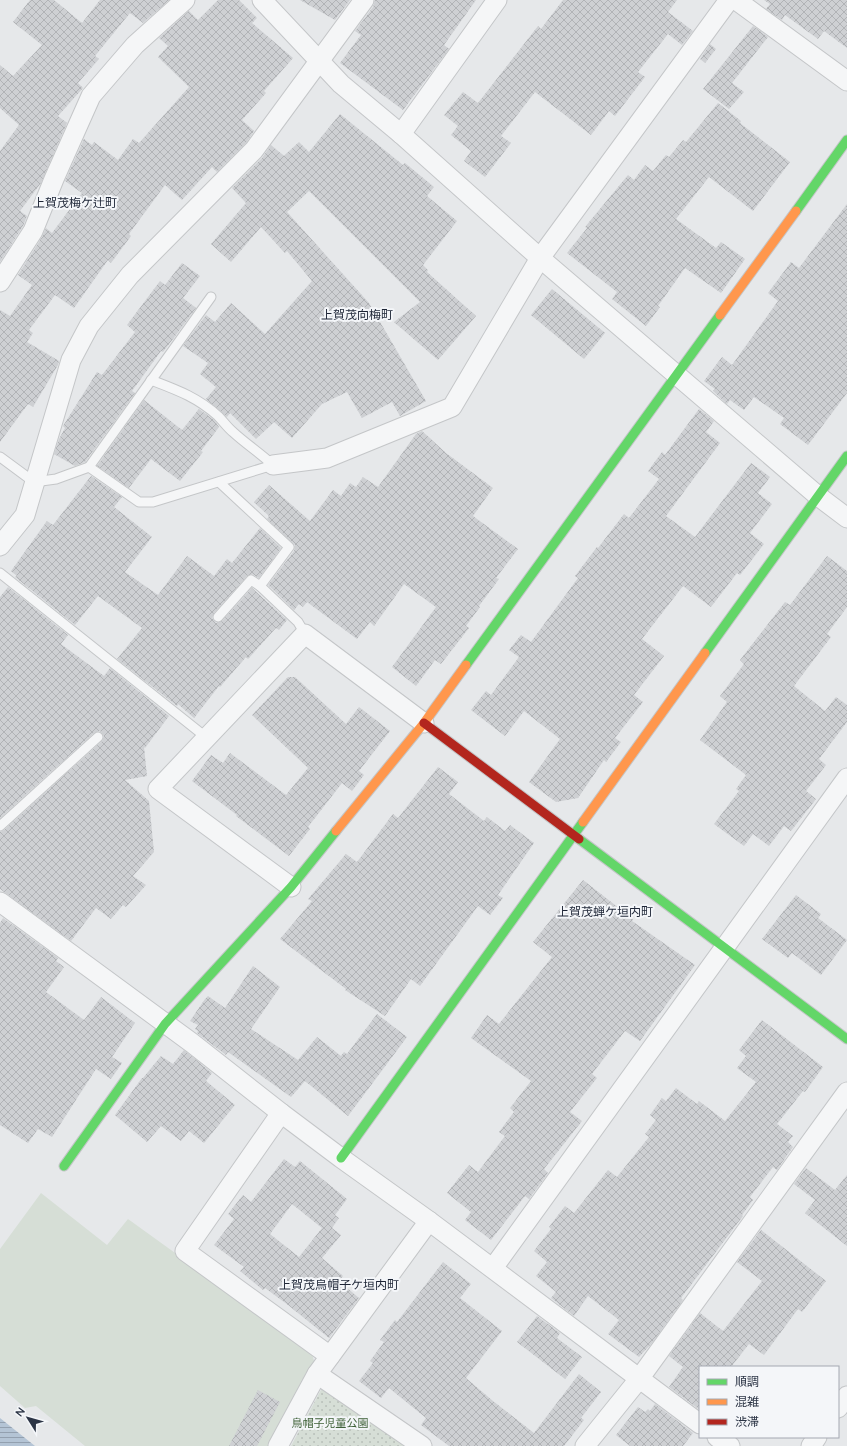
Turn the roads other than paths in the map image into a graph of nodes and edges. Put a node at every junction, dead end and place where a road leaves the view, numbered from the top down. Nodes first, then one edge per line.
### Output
1 (185, 0) edge
2 (262, 0) edge
3 (364, 0) edge
4 (497, 0) edge
5 (728, 0) edge
6 (736, 0) edge
7 (320, 61) junction
8 (847, 81) edge
9 (401, 134) junction
10 (847, 140) edge
11 (540, 258) junction
12 (0, 282) edge
13 (211, 296) dead end
14 (677, 375) junction
15 (151, 380) junction
16 (0, 456) edge
17 (847, 456) edge
18 (273, 465) junction
19 (89, 468) junction
20 (34, 482) junction
21 (219, 482) junction
22 (818, 496) junction
23 (847, 518) edge
24 (0, 546) edge
25 (0, 573) edge
26 (260, 586) junction
27 (218, 617) dead end
28 (305, 634) junction
29 (424, 723) junction
30 (98, 737) dead end
31 (207, 738) junction
32 (847, 778) edge
33 (0, 826) edge
34 (574, 835) junction
35 (291, 887) junction
36 (0, 902) edge
37 (725, 947) junction
38 (165, 1024) junction
39 (847, 1039) edge
40 (847, 1092) edge
41 (281, 1113) junction
42 (340, 1158) junction
43 (64, 1166) dead end
44 (429, 1221) junction
45 (493, 1268) junction
46 (330, 1356) junction
47 (317, 1374) junction
48 (639, 1379) junction
49 (847, 1396) edge
50 (839, 1407) edge
51 (699, 1423) edge
52 (718, 1438) edge
53 (816, 1438) edge
54 (278, 1446) edge
55 (422, 1446) edge
56 (585, 1446) edge
57 (730, 1446) edge
58 (810, 1446) edge

1 - 12 street
2 - 7 street
3 - 7 street
4 - 9 street
5 - 11 street
6 - 8 street
7 - 9 street
7 - 20 street
9 - 11 street
10 - 14 street
11 - 14 street
11 - 18 street
13 - 15 lane
14 - 22 street
14 - 29 street
15 - 18 lane
15 - 19 lane
16 - 20 lane
17 - 22 street
18 - 21 lane
19 - 20 lane
19 - 21 lane
20 - 24 street
21 - 26 lane
22 - 23 street
22 - 34 street
25 - 31 lane
26 - 27 lane
26 - 28 lane
28 - 29 street
28 - 31 street
29 - 34 street
29 - 35 street
30 - 33 lane
31 - 35 street
32 - 37 street
34 - 37 street
34 - 42 street
35 - 38 street
36 - 38 street
37 - 39 street
37 - 45 street
38 - 41 street
38 - 43 street
40 - 48 street
41 - 42 street
41 - 46 street
42 - 44 street
44 - 45 street
44 - 46 street
45 - 48 street
46 - 47 street
47 - 54 street
47 - 55 street
48 - 51 street
48 - 56 street
49 - 50 street
52 - 57 street
53 - 58 street

